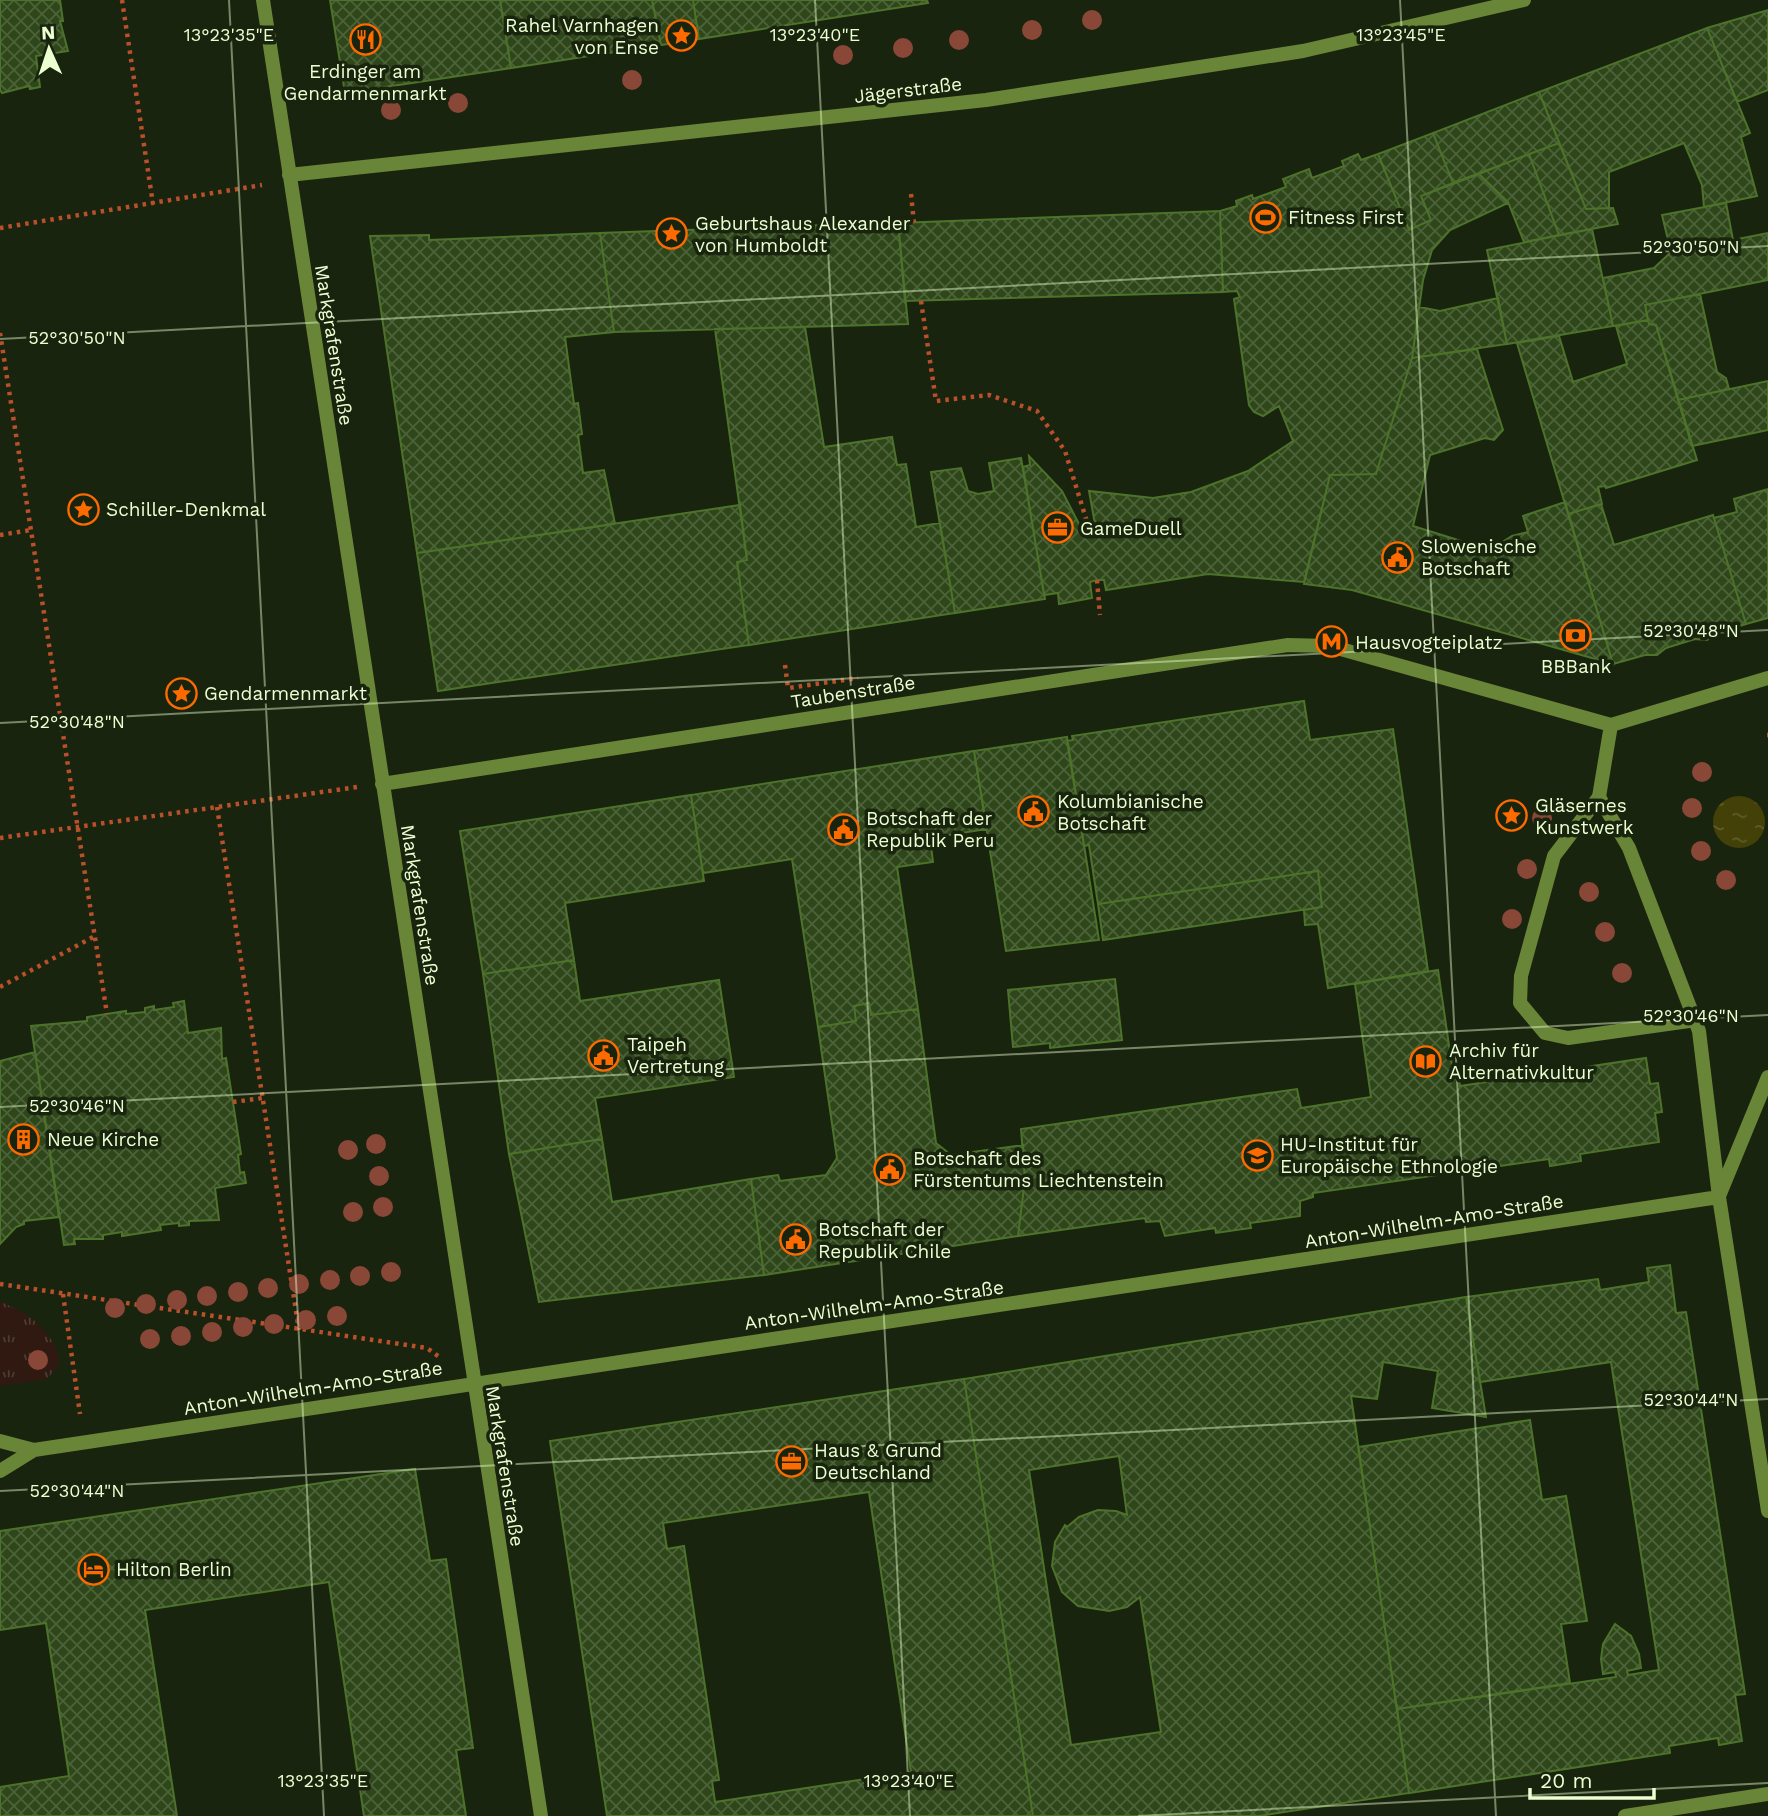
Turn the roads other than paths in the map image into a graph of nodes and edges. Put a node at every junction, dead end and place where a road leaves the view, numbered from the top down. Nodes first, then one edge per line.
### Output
1 (262, 0) edge
2 (1524, 0) edge
3 (289, 175) junction
4 (1768, 678) edge
5 (1611, 725) junction
6 (382, 783) junction
7 (1599, 797) junction
8 (1696, 1020) junction
9 (1768, 1077) edge
10 (1719, 1197) junction
11 (473, 1383) junction
12 (0, 1441) edge
13 (34, 1450) junction
14 (0, 1471) edge
15 (1768, 1511) edge
16 (1768, 1794) edge
17 (541, 1816) edge
18 (1625, 1816) edge

1 - 3 street, Markgrafenstraße
2 - 3 street, Jägerstraße
3 - 6 street, Markgrafenstraße
4 - 5 street
5 - 6 street, Taubenstraße
5 - 7 street
6 - 11 street, Markgrafenstraße
7 - 8 street
7 - 8 street
8 - 10 street
9 - 10 street
10 - 11 street, Anton-Wilhelm-Amo-Straße
10 - 15 street
11 - 13 street, Anton-Wilhelm-Amo-Straße
11 - 17 street, Markgrafenstraße
12 - 13 street, Anton-Wilhelm-Amo-Straße
13 - 14 street, Anton-Wilhelm-Amo-Straße
16 - 18 street

